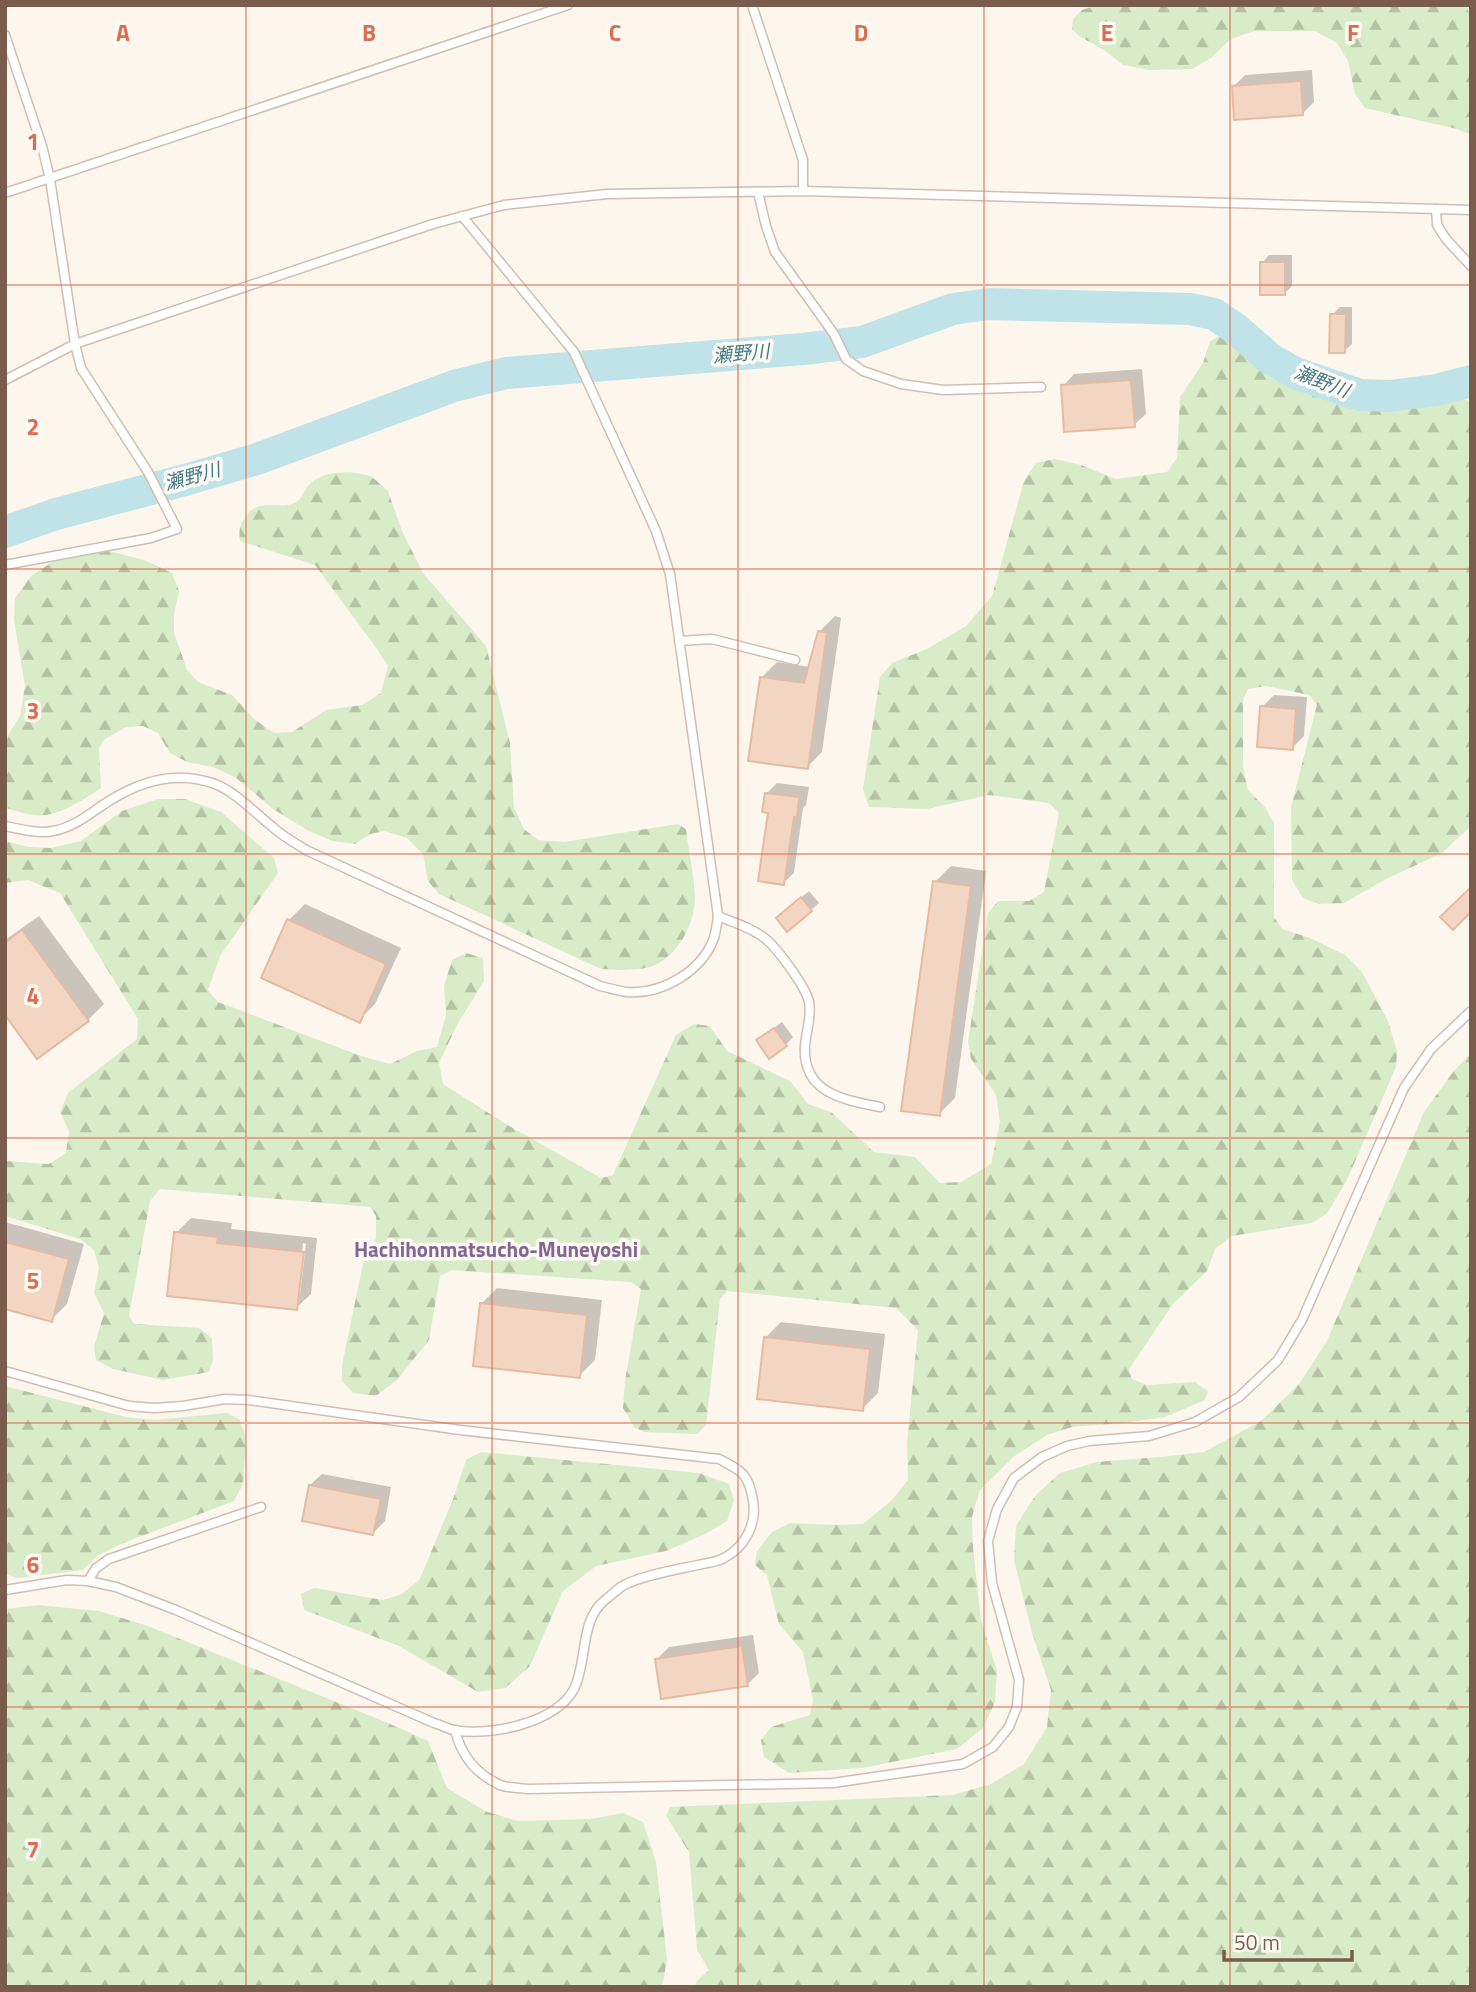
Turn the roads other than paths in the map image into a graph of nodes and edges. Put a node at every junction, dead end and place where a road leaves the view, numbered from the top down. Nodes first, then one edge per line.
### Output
1 (568, 5) edge
2 (752, 5) edge
3 (5, 35) edge
4 (50, 179) junction
5 (803, 191) junction
6 (5, 192) edge
7 (758, 192) junction
8 (1436, 209) junction
9 (1471, 210) edge
10 (462, 216) junction
11 (1471, 266) edge
12 (75, 344) junction
13 (5, 380) edge
14 (1041, 387) dead end
15 (5, 565) edge
16 (679, 641) junction
17 (795, 660) dead end
18 (5, 826) edge
19 (718, 916) junction
20 (1471, 1012) edge
21 (880, 1107) dead end
22 (5, 1371) edge
23 (261, 1507) dead end
24 (88, 1581) junction
25 (5, 1590) edge
26 (455, 1730) junction

1 - 4 lane
2 - 5 lane
3 - 4 lane
4 - 6 lane
4 - 12 lane
5 - 7 lane
5 - 8 lane
7 - 10 lane
7 - 14 lane
8 - 9 lane
8 - 11 lane
10 - 12 lane
10 - 16 lane
12 - 13 lane
12 - 15 lane
16 - 17 lane
16 - 19 lane
18 - 19 lane
19 - 21 lane
20 - 26 lane
22 - 26 lane
23 - 24 lane
24 - 25 lane
24 - 26 lane

